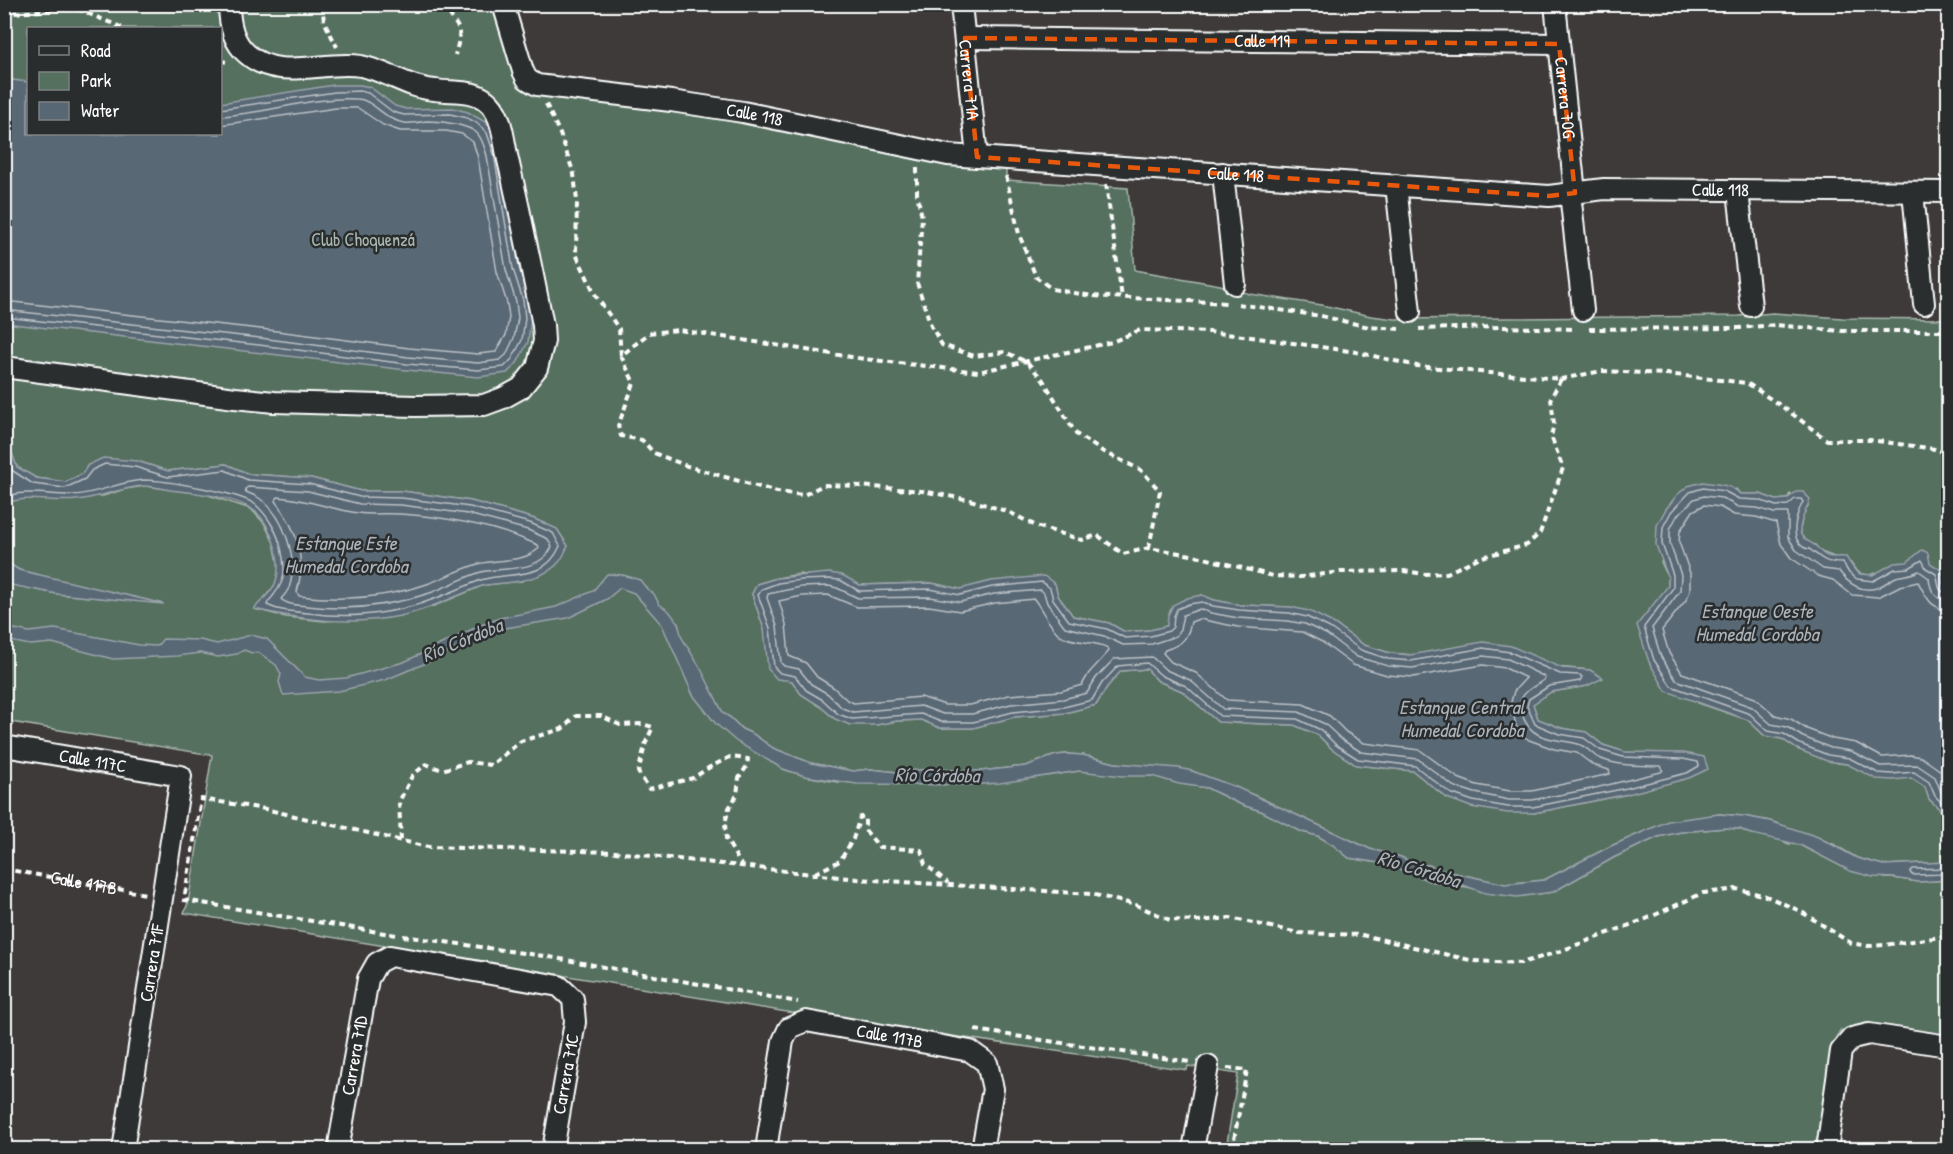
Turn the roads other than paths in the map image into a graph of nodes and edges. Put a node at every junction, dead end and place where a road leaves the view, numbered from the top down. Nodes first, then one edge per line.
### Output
1 (229, 4) edge
2 (503, 4) edge
3 (961, 4) edge
4 (1555, 4) edge
5 (965, 38) junction
6 (1559, 44) junction
7 (976, 157) junction
8 (1223, 173) junction
9 (1396, 185) junction
10 (1738, 190) junction
11 (1913, 192) junction
12 (1948, 192) edge
13 (1572, 193) junction
14 (1235, 284) dead end
15 (1924, 304) dead end
16 (1751, 306) dead end
17 (1583, 310) dead end
18 (1408, 324) road end
19 (4, 367) edge
20 (4, 746) edge
21 (181, 776) joint
22 (573, 999) joint
23 (1948, 1046) edge
24 (1208, 1066) road end
25 (123, 1149) edge
26 (338, 1149) edge
27 (553, 1149) edge
28 (766, 1149) edge
29 (982, 1149) edge
30 (1193, 1149) edge
31 (1827, 1149) edge

1 - 19 street
2 - 7 street, Calle 118
3 - 5 street, Carrera 71A
4 - 6 street, Carrera 70G
5 - 6 street, Calle 119
5 - 7 street, Carrera 71A
6 - 13 street, Carrera 70G
7 - 8 street, Calle 118
8 - 9 street, Calle 118
8 - 14 street
9 - 13 street, Calle 118
9 - 18 street
10 - 11 street, Calle 118
10 - 13 street, Calle 118
10 - 16 street
11 - 12 street, Calle 118
11 - 15 street
13 - 17 street, Carrera 70G
20 - 21 street, Calle 117C
21 - 25 street, Carrera 71F
22 - 26 street, Carrera 71D
22 - 27 street, Carrera 71C
23 - 31 street
24 - 30 street
28 - 29 street, Calle 117B

